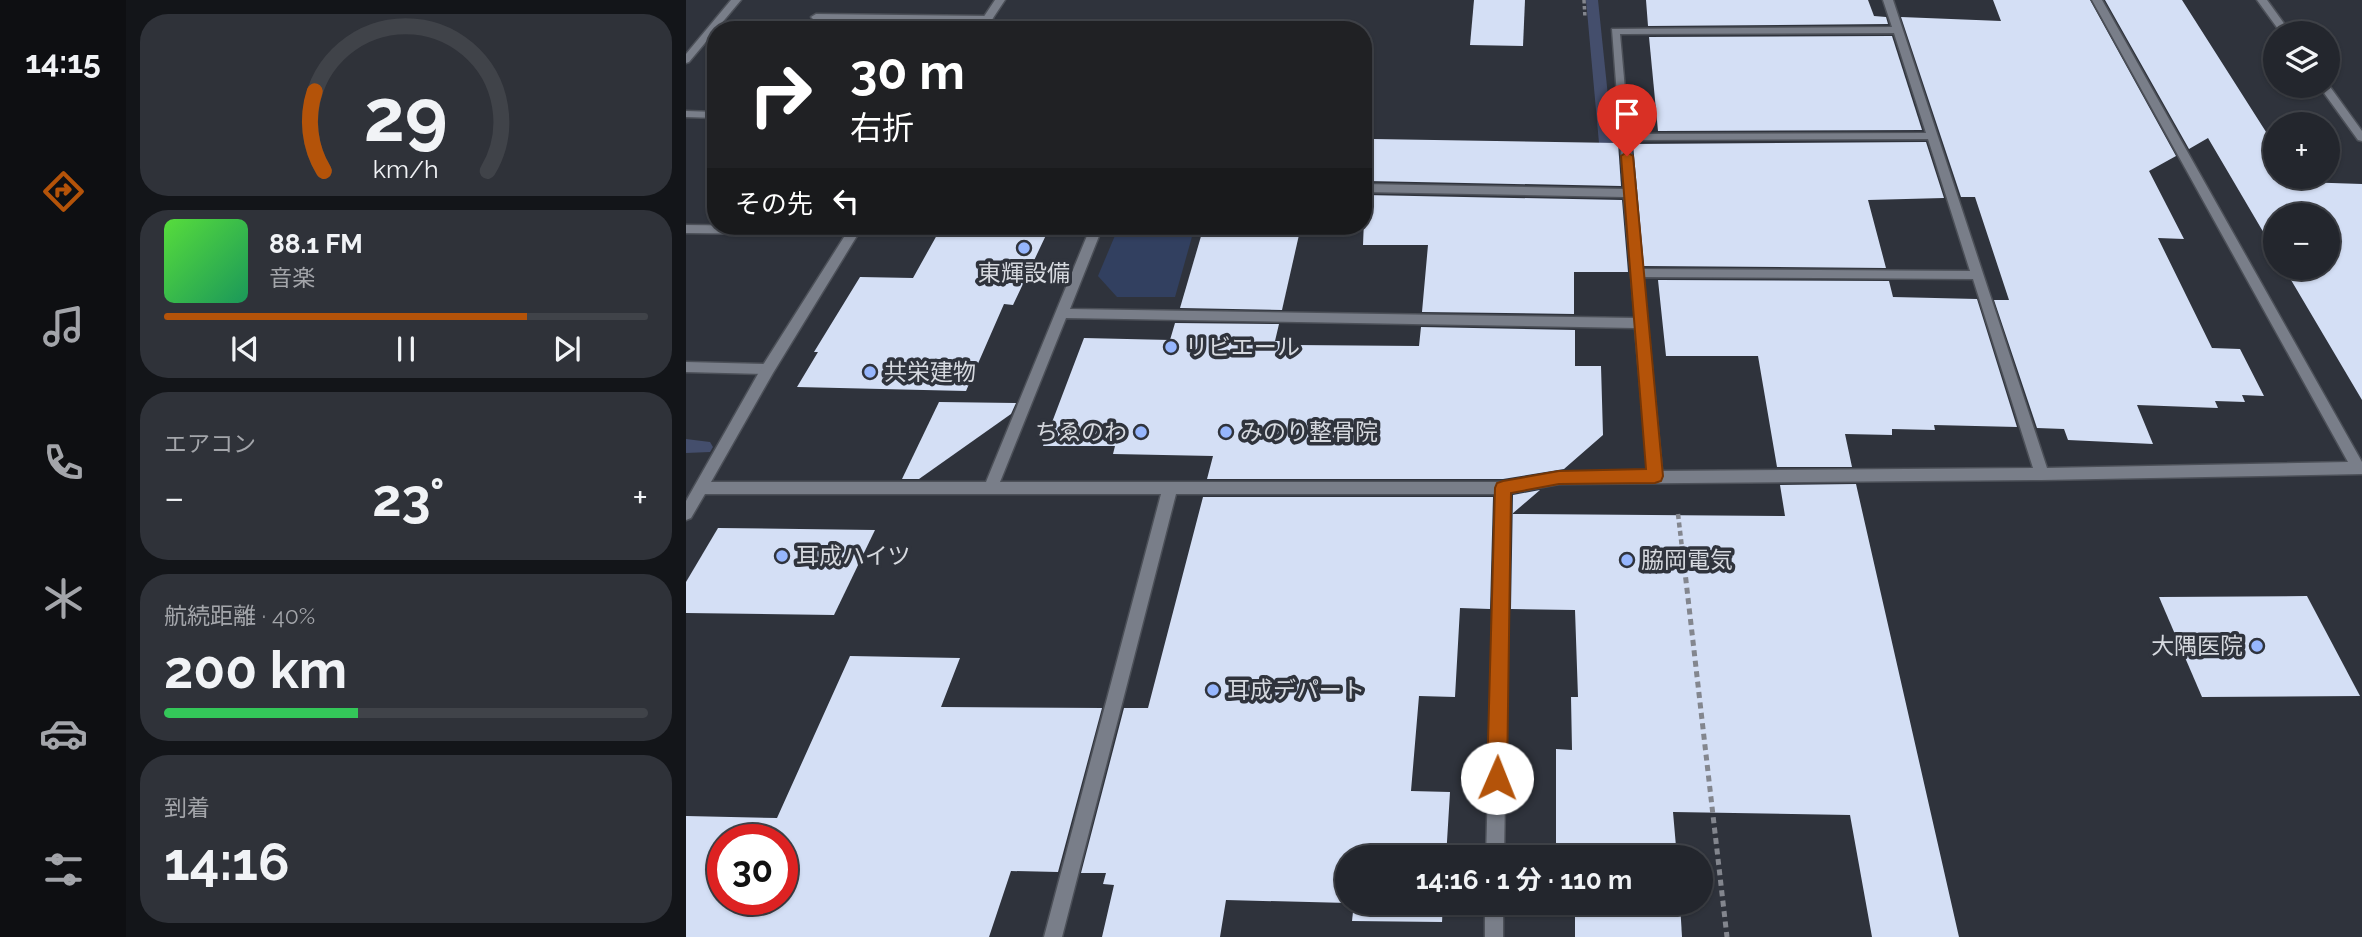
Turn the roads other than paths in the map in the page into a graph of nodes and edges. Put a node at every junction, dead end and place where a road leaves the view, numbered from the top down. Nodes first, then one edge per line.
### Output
1 (736, 0) edge
2 (1000, 0) edge
3 (1888, 0) edge
4 (2097, 0) edge
5 (2262, 0) edge
6 (816, 17) dead end
7 (988, 19) joint
8 (718, 21) edge
9 (2277, 21) edge
10 (1897, 30) junction
11 (707, 35) edge
12 (686, 60) edge
13 (2333, 98) edge
14 (686, 114) edge
15 (707, 115) edge
16 (1932, 136) junction
17 (1625, 137) junction
18 (2362, 138) edge
19 (1372, 188) edge
20 (1629, 193) junction
21 (686, 229) edge
22 (707, 229) edge
23 (851, 235) edge
24 (1093, 235) edge
25 (1637, 274) junction
26 (1976, 275) junction
27 (1063, 313) junction
28 (1641, 323) junction
29 (686, 368) edge
30 (768, 369) junction
31 (2360, 468) edge
32 (2042, 474) junction
33 (1655, 476) junction
34 (991, 486) junction
35 (702, 488) junction
36 (1170, 488) junction
37 (1503, 488) junction
38 (686, 514) edge
39 (1495, 845) edge
40 (1494, 915) edge
41 (1053, 937) edge
42 (1494, 937) edge

1 - 8 street
2 - 7 street
3 - 10 street
4 - 31 street
5 - 9 street
6 - 7 street
10 - 16 street
10 - 17 street
11 - 12 street
13 - 18 street
14 - 15 street
16 - 17 street
16 - 26 street
17 - 20 street
19 - 20 street
20 - 25 street
21 - 22 street
23 - 30 street
24 - 27 street
25 - 26 street
25 - 28 street
26 - 32 street
27 - 28 street
27 - 34 street
28 - 33 street
29 - 30 street
30 - 35 street
31 - 32 street
32 - 33 street
33 - 37 street
34 - 35 street
34 - 36 street
35 - 38 street
36 - 37 street
36 - 41 street
37 - 39 street
40 - 42 street

